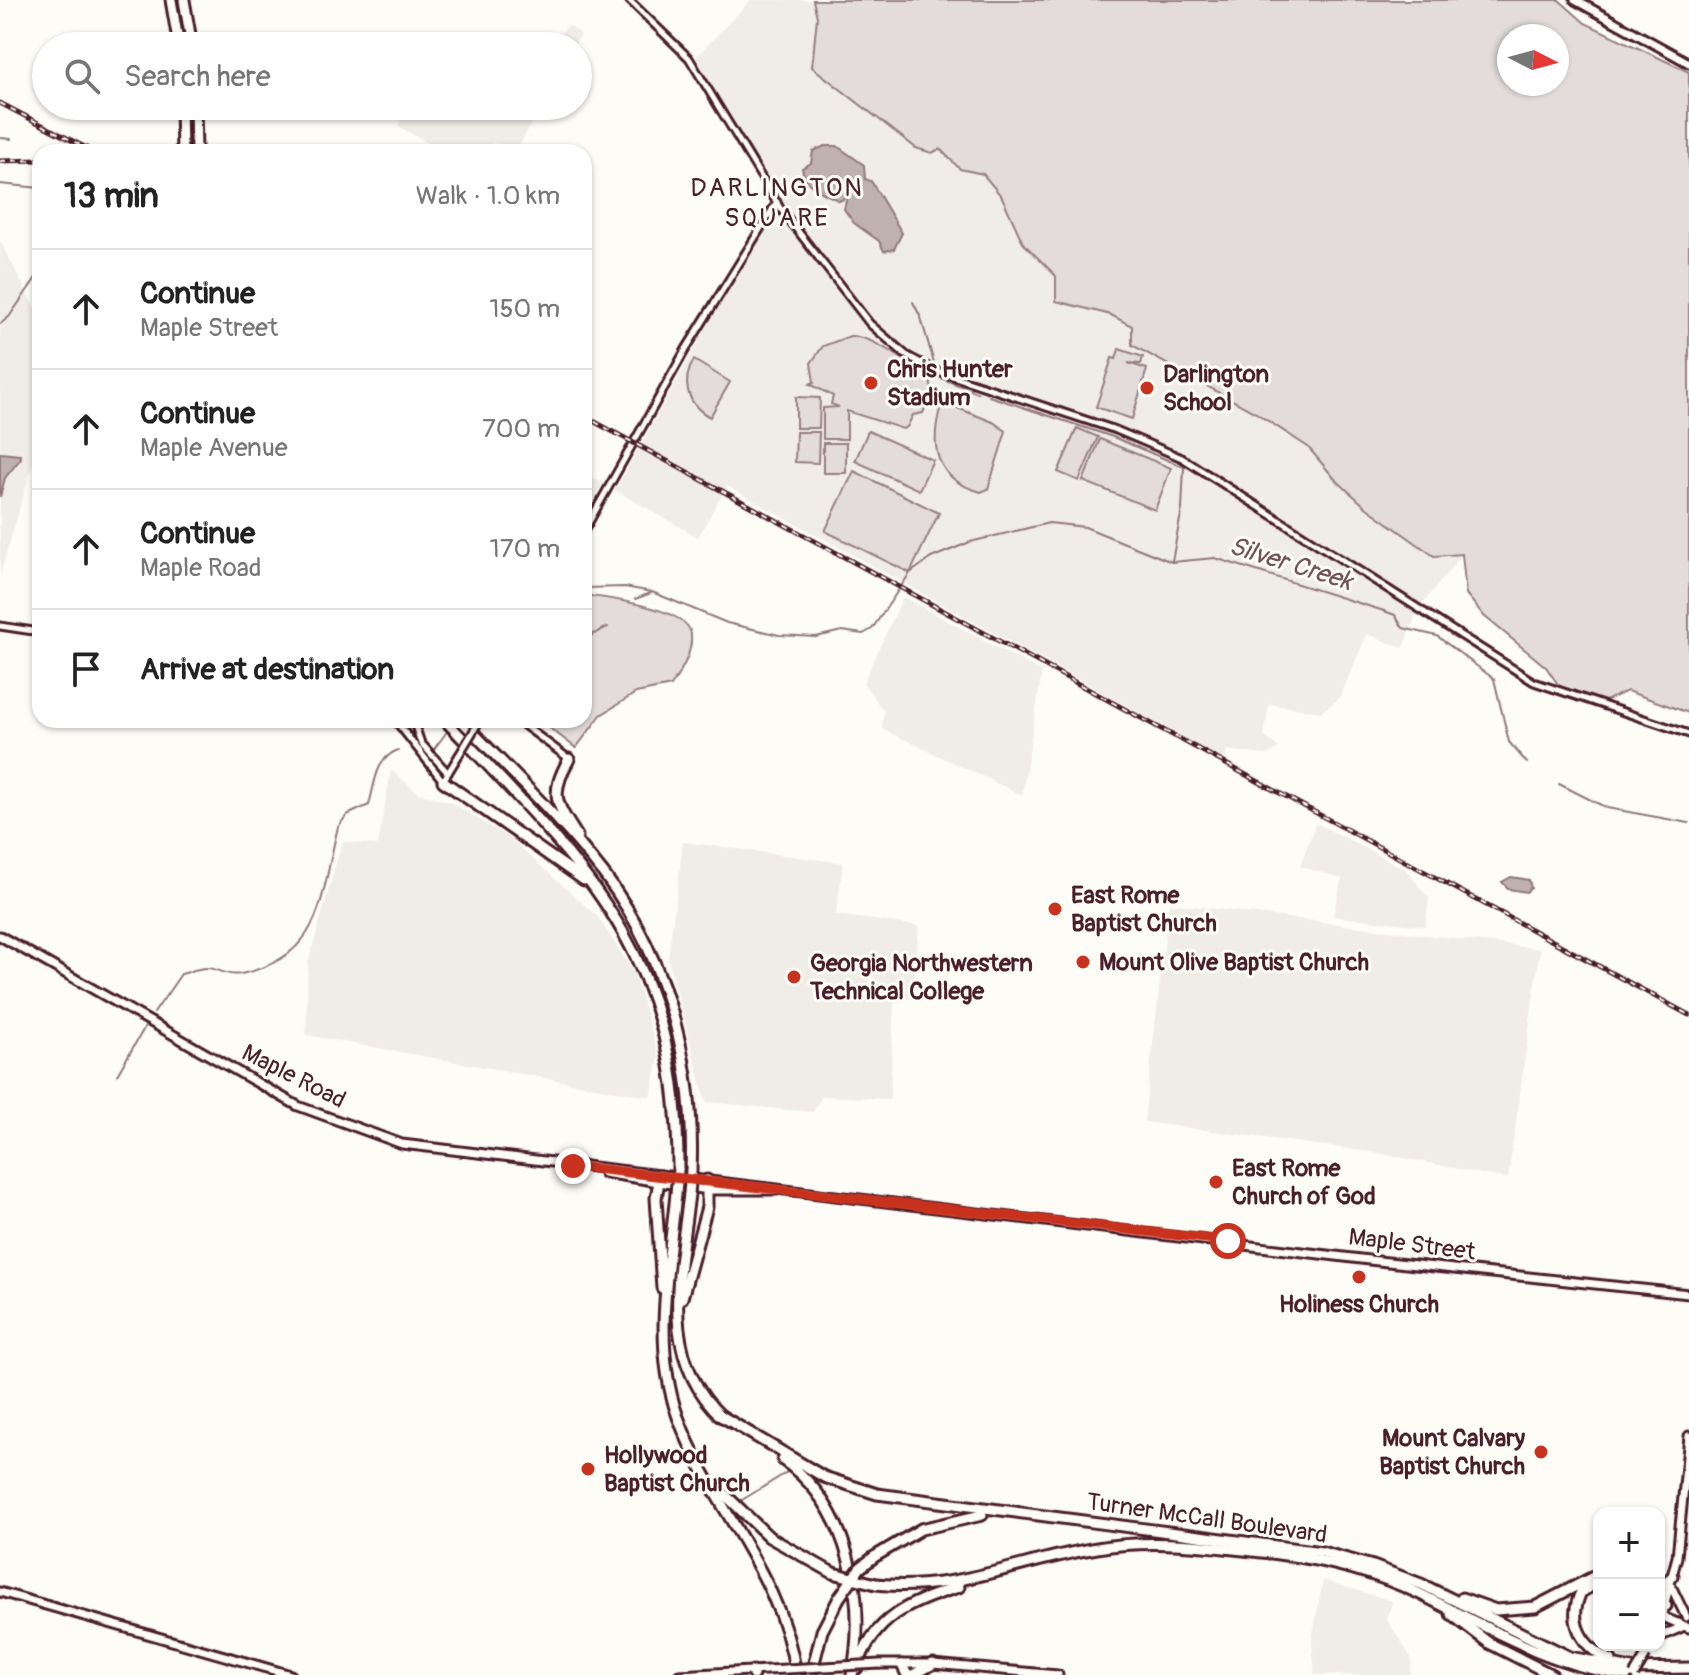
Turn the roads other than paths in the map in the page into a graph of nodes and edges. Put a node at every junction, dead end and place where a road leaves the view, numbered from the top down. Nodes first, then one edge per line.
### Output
1 (171, 0) edge
2 (184, 0) edge
3 (629, 0) edge
4 (1575, 0) edge
5 (177, 32) edge
6 (190, 32) edge
7 (1689, 63) edge
8 (181, 120) edge
9 (195, 120) edge
10 (182, 144) edge
11 (196, 144) edge
12 (777, 202) junction
13 (592, 517) edge
14 (0, 626) edge
15 (32, 631) edge
16 (402, 728) edge
17 (416, 728) edge
18 (453, 728) edge
19 (469, 728) edge
20 (475, 728) edge
21 (528, 728) edge
22 (1689, 734) edge
23 (569, 759) joint
24 (445, 777) junction
25 (592, 859) junction
26 (599, 892) junction
27 (0, 936) edge
28 (660, 1179) junction
29 (683, 1182) junction
30 (708, 1185) junction
31 (777, 1190) joint
32 (1689, 1294) edge
33 (664, 1317) junction
34 (676, 1329) junction
35 (718, 1414) junction
36 (1689, 1436) edge
37 (711, 1480) junction
38 (1033, 1516) junction
39 (1017, 1568) junction
40 (1593, 1575) edge
41 (1672, 1581) junction
42 (1421, 1584) junction
43 (1593, 1584) edge
44 (1665, 1585) edge
45 (0, 1592) edge
46 (1665, 1601) edge
47 (1435, 1602) junction
48 (1665, 1614) edge
49 (1665, 1615) edge
50 (1688, 1617) edge
51 (1687, 1628) edge
52 (1665, 1632) edge
53 (1648, 1651) edge
54 (933, 1664) junction
55 (902, 1665) junction
56 (1689, 1668) edge
57 (753, 1673) edge
58 (1631, 1673) edge
59 (291, 1675) edge
60 (679, 1675) edge
61 (796, 1675) edge
62 (811, 1675) edge
63 (853, 1675) edge
64 (910, 1675) edge
65 (1058, 1675) edge
66 (1552, 1675) edge

1 - 5 highway
2 - 6 highway
3 - 12 street
4 - 7 main road
8 - 10 highway
9 - 11 highway
12 - 13 street
12 - 22 street
14 - 15 street
16 - 24 street
17 - 24 street
18 - 26 highway
19 - 25 highway
20 - 24 street, bridge
21 - 23 street
23 - 25 highway
24 - 26 highway
25 - 29 highway
26 - 29 highway
27 - 28 main road, Maple Road
28 - 29 main road, Maple Road
28 - 33 highway
29 - 30 main road, Maple Road
29 - 33 highway
29 - 34 highway
30 - 31 main road, Maple Road
30 - 34 highway
31 - 32 main road, Maple Street
33 - 37 highway
34 - 35 highway
35 - 38 highway, Turner McCall Boulevard
35 - 63 highway
36 - 41 main road
37 - 39 highway, Turner McCall Boulevard, bridge
37 - 61 highway
38 - 42 highway, Turner McCall Boulevard
38 - 62 highway, bridge
39 - 47 highway, Turner McCall Boulevard
39 - 63 highway
40 - 42 highway
41 - 44 highway
41 - 46 main road
41 - 50 main road
42 - 58 highway, Turner McCall Boulevard
43 - 58 highway
45 - 59 main road
47 - 58 highway, Turner McCall Boulevard
47 - 66 highway
48 - 50 main road
49 - 51 main road
51 - 52 main road
53 - 58 main road, bridge
54 - 55 main road
54 - 64 highway
54 - 65 main road
55 - 57 main road, bridge
55 - 64 highway
56 - 58 highway, Turner McCall Boulevard
57 - 60 main road

